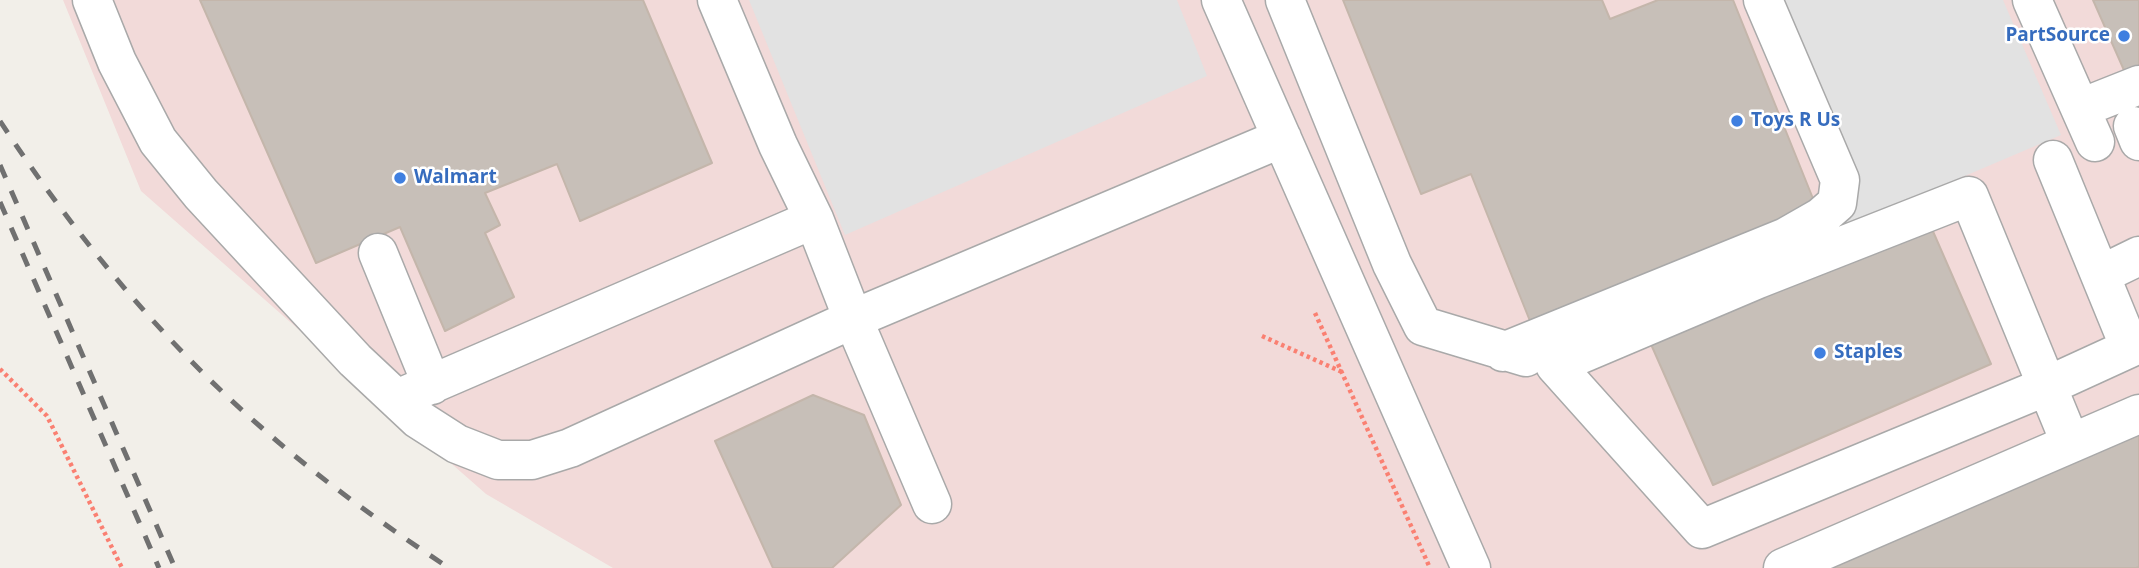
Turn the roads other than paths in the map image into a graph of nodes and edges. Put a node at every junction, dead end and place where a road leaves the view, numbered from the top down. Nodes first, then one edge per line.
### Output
1 (92, 0) edge
2 (716, 0) edge
3 (1221, 0) edge
4 (1285, 0) edge
5 (1763, 0) edge
6 (2032, 0) edge
7 (2139, 85) edge
8 (1282, 138) junction
9 (2053, 160) dead end
10 (814, 219) junction
11 (378, 253) dead end
12 (2139, 256) edge
13 (2100, 275) junction
14 (853, 319) junction
15 (1503, 352) junction
16 (1555, 365) junction
17 (432, 385) junction
18 (2047, 386) junction
19 (397, 399) junction
20 (2139, 414) edge
21 (2070, 442) junction
22 (932, 504) dead end
23 (1471, 568) edge
24 (1783, 568) edge

1 - 19 lane
2 - 10 lane
3 - 8 lane
4 - 15 lane
5 - 15 lane
6 - 7 lane
8 - 14 lane
8 - 23 lane
9 - 13 lane
10 - 14 lane
10 - 17 lane
11 - 17 lane
12 - 13 lane
13 - 18 lane
14 - 19 lane
14 - 22 lane
15 - 16 lane
16 - 18 lane
16 - 18 lane
17 - 19 lane
18 - 21 lane
20 - 21 lane
21 - 24 lane

